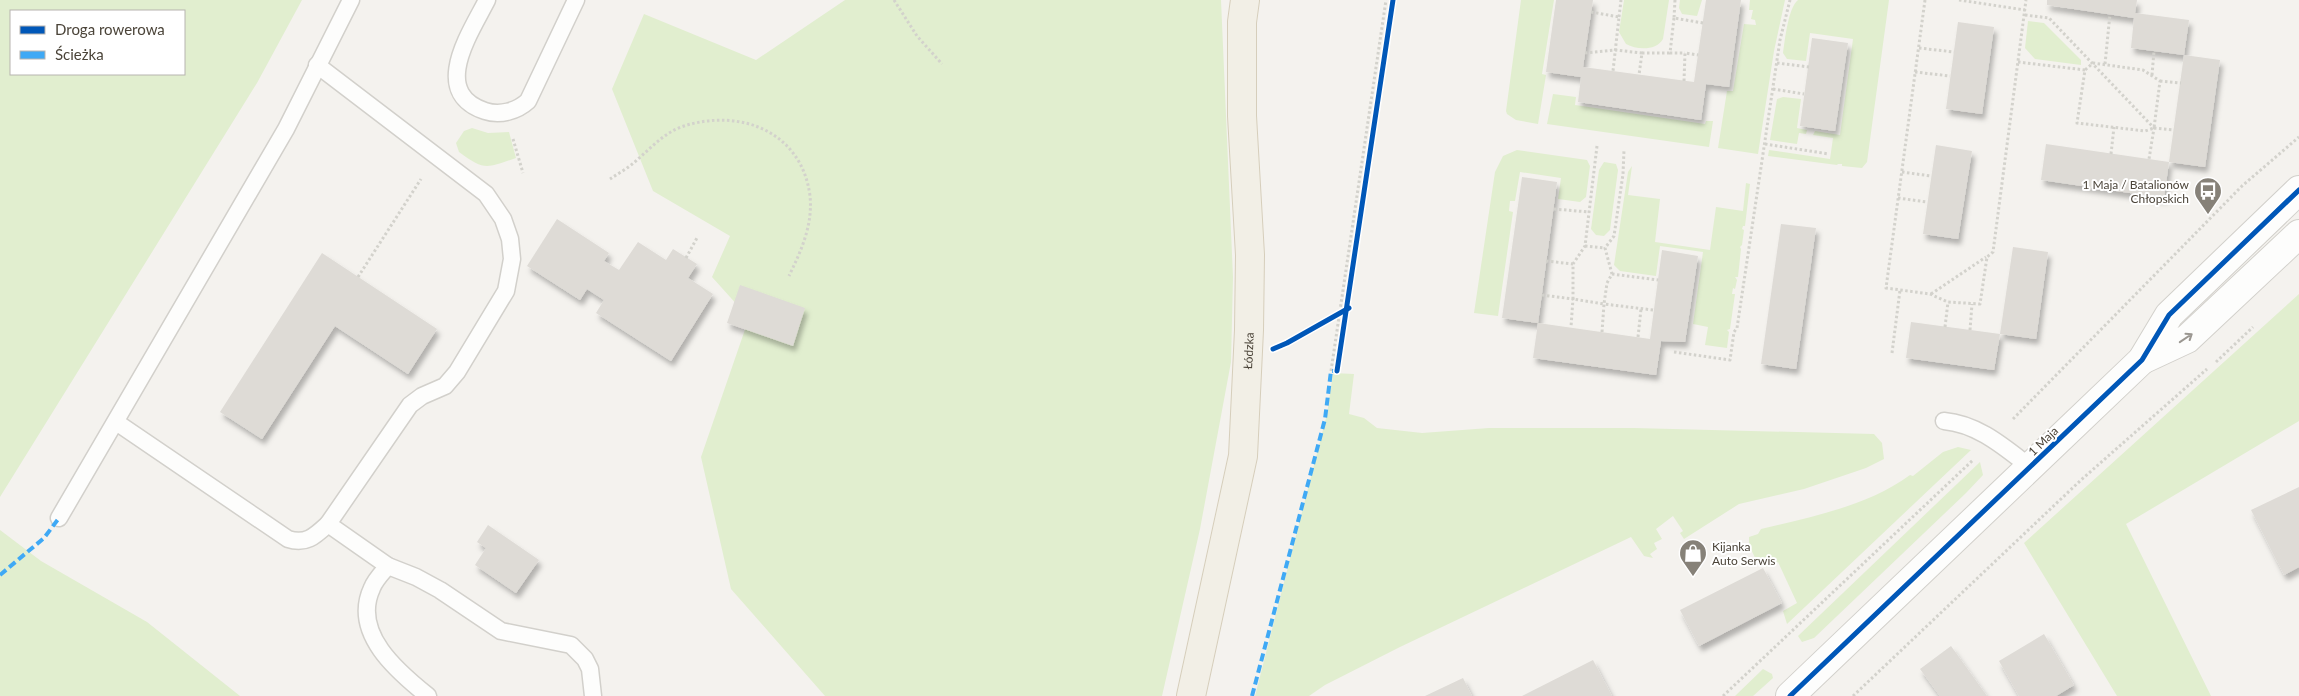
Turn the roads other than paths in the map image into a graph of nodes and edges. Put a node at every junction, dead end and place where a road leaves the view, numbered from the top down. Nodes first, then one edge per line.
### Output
1 (351, 0) edge
2 (487, 0) edge
3 (576, 0) edge
4 (1245, 0) edge
5 (318, 65) junction
6 (2299, 190) edge
7 (2299, 234) edge
8 (2142, 360) junction
9 (1944, 421) dead end
10 (116, 422) junction
11 (2030, 467) junction
12 (59, 518) dead end
13 (328, 524) junction
14 (388, 566) junction
15 (428, 696) edge
16 (593, 696) edge
17 (1191, 696) edge
18 (1790, 696) edge

1 - 5 lane
2 - 3 lane
4 - 17 main road, Łódzka
5 - 10 lane
5 - 13 lane
6 - 8 street, 1 Maja
8 -> 7 street, 1 Maja
8 - 11 street, 1 Maja
9 - 11 lane
10 - 12 lane
10 - 13 lane
11 - 18 street, 1 Maja
13 - 14 lane
14 - 15 lane
14 - 16 lane

